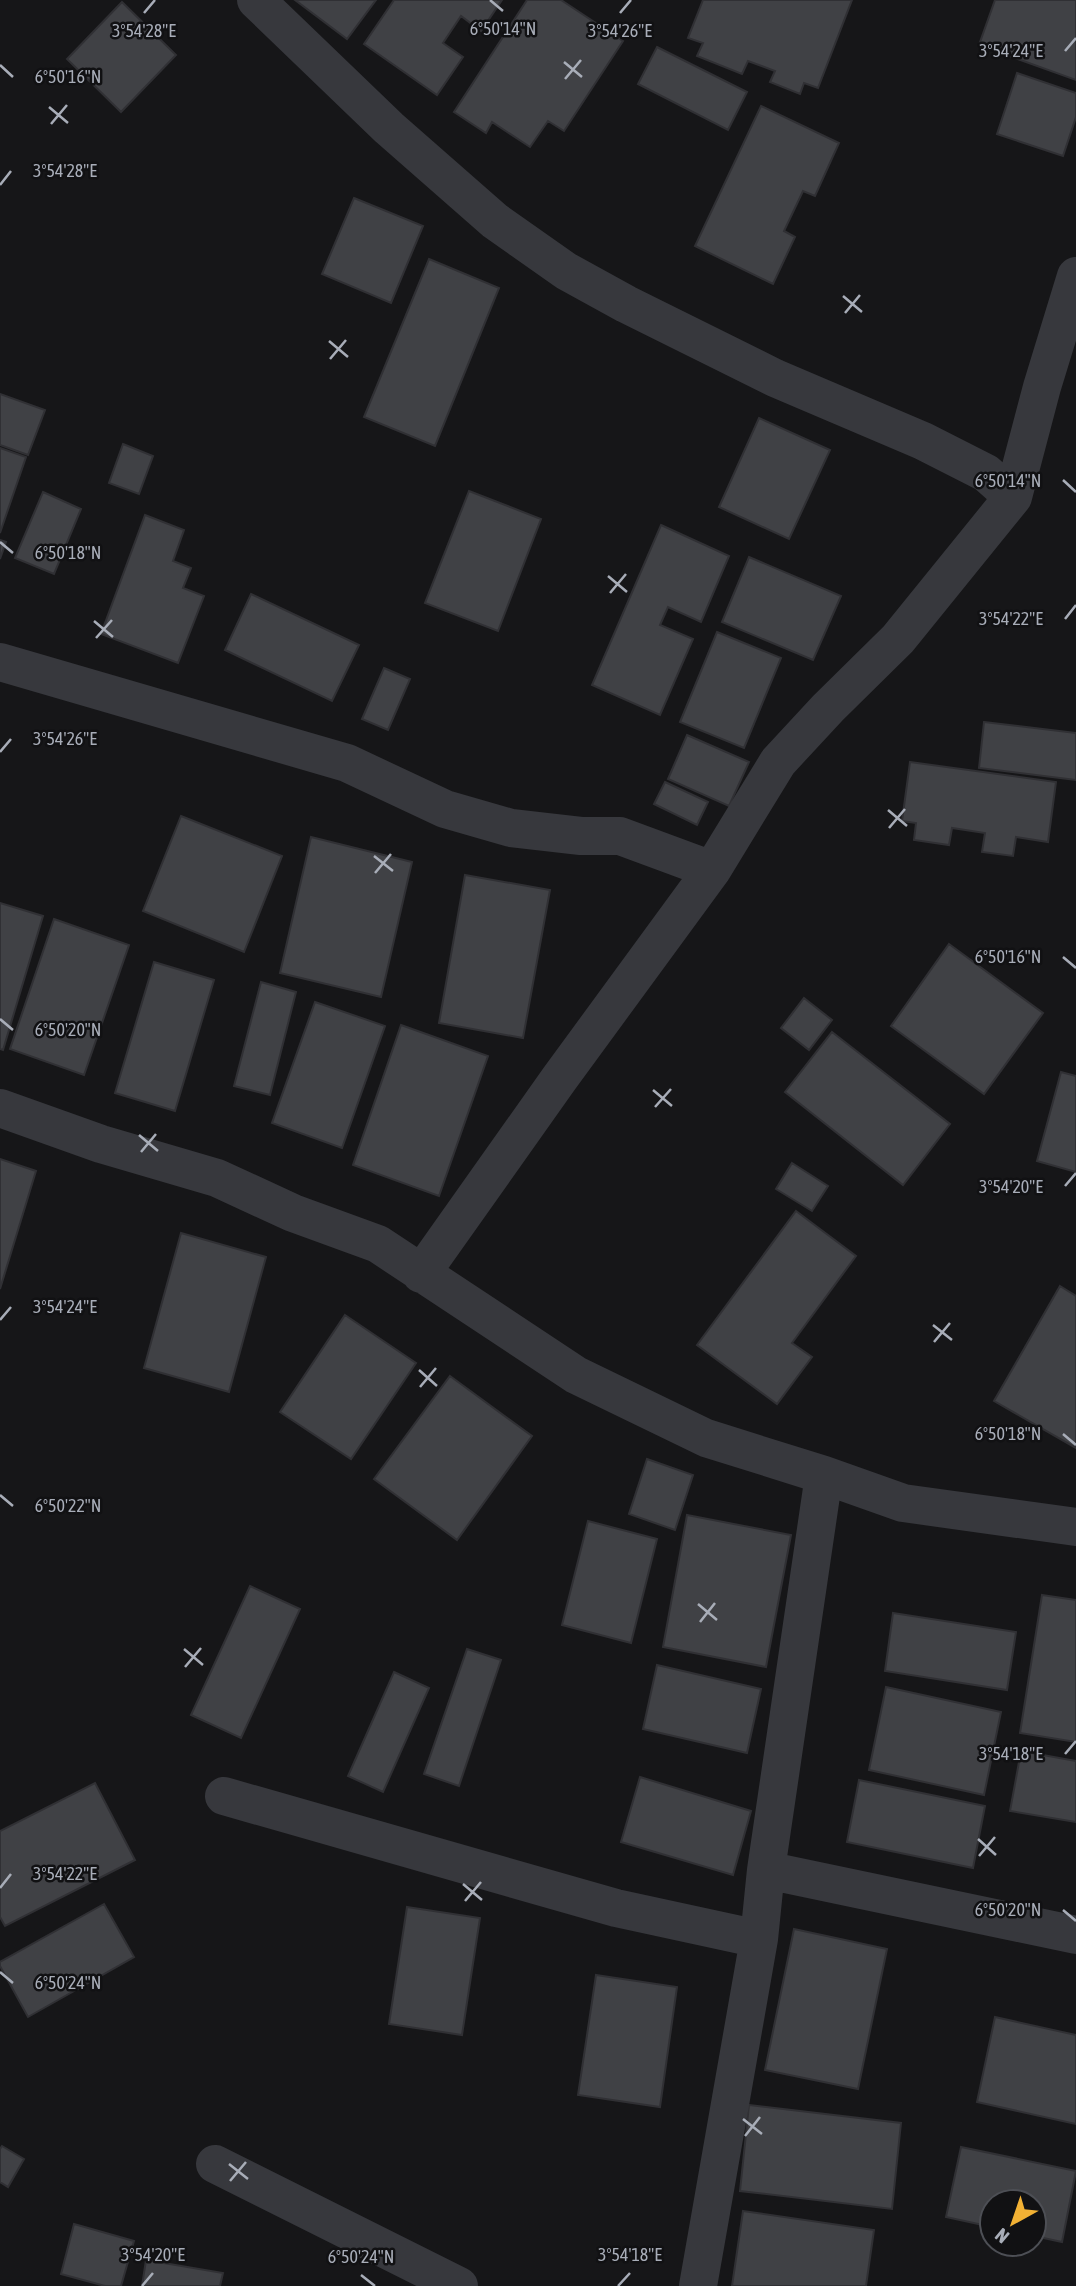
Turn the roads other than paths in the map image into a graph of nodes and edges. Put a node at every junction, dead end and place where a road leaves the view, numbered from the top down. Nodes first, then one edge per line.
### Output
1 (256, 0) edge
2 (1076, 276) edge
3 (1013, 497) junction
4 (0, 662) edge
5 (712, 870) junction
6 (0, 1108) edge
7 (421, 1274) junction
8 (824, 1475) junction
9 (1076, 1527) edge
10 (224, 1796) dead end
11 (766, 1870) junction
12 (1076, 1935) edge
13 (759, 1939) junction
14 (215, 2164) dead end
15 (459, 2286) edge
16 (698, 2286) edge

1 - 3 street
2 - 3 street
3 - 5 street
4 - 5 street
5 - 7 street
6 - 7 street
7 - 8 street
8 - 9 street
8 - 11 street
10 - 13 street
11 - 12 street
11 - 13 street
13 - 16 street
14 - 15 street

